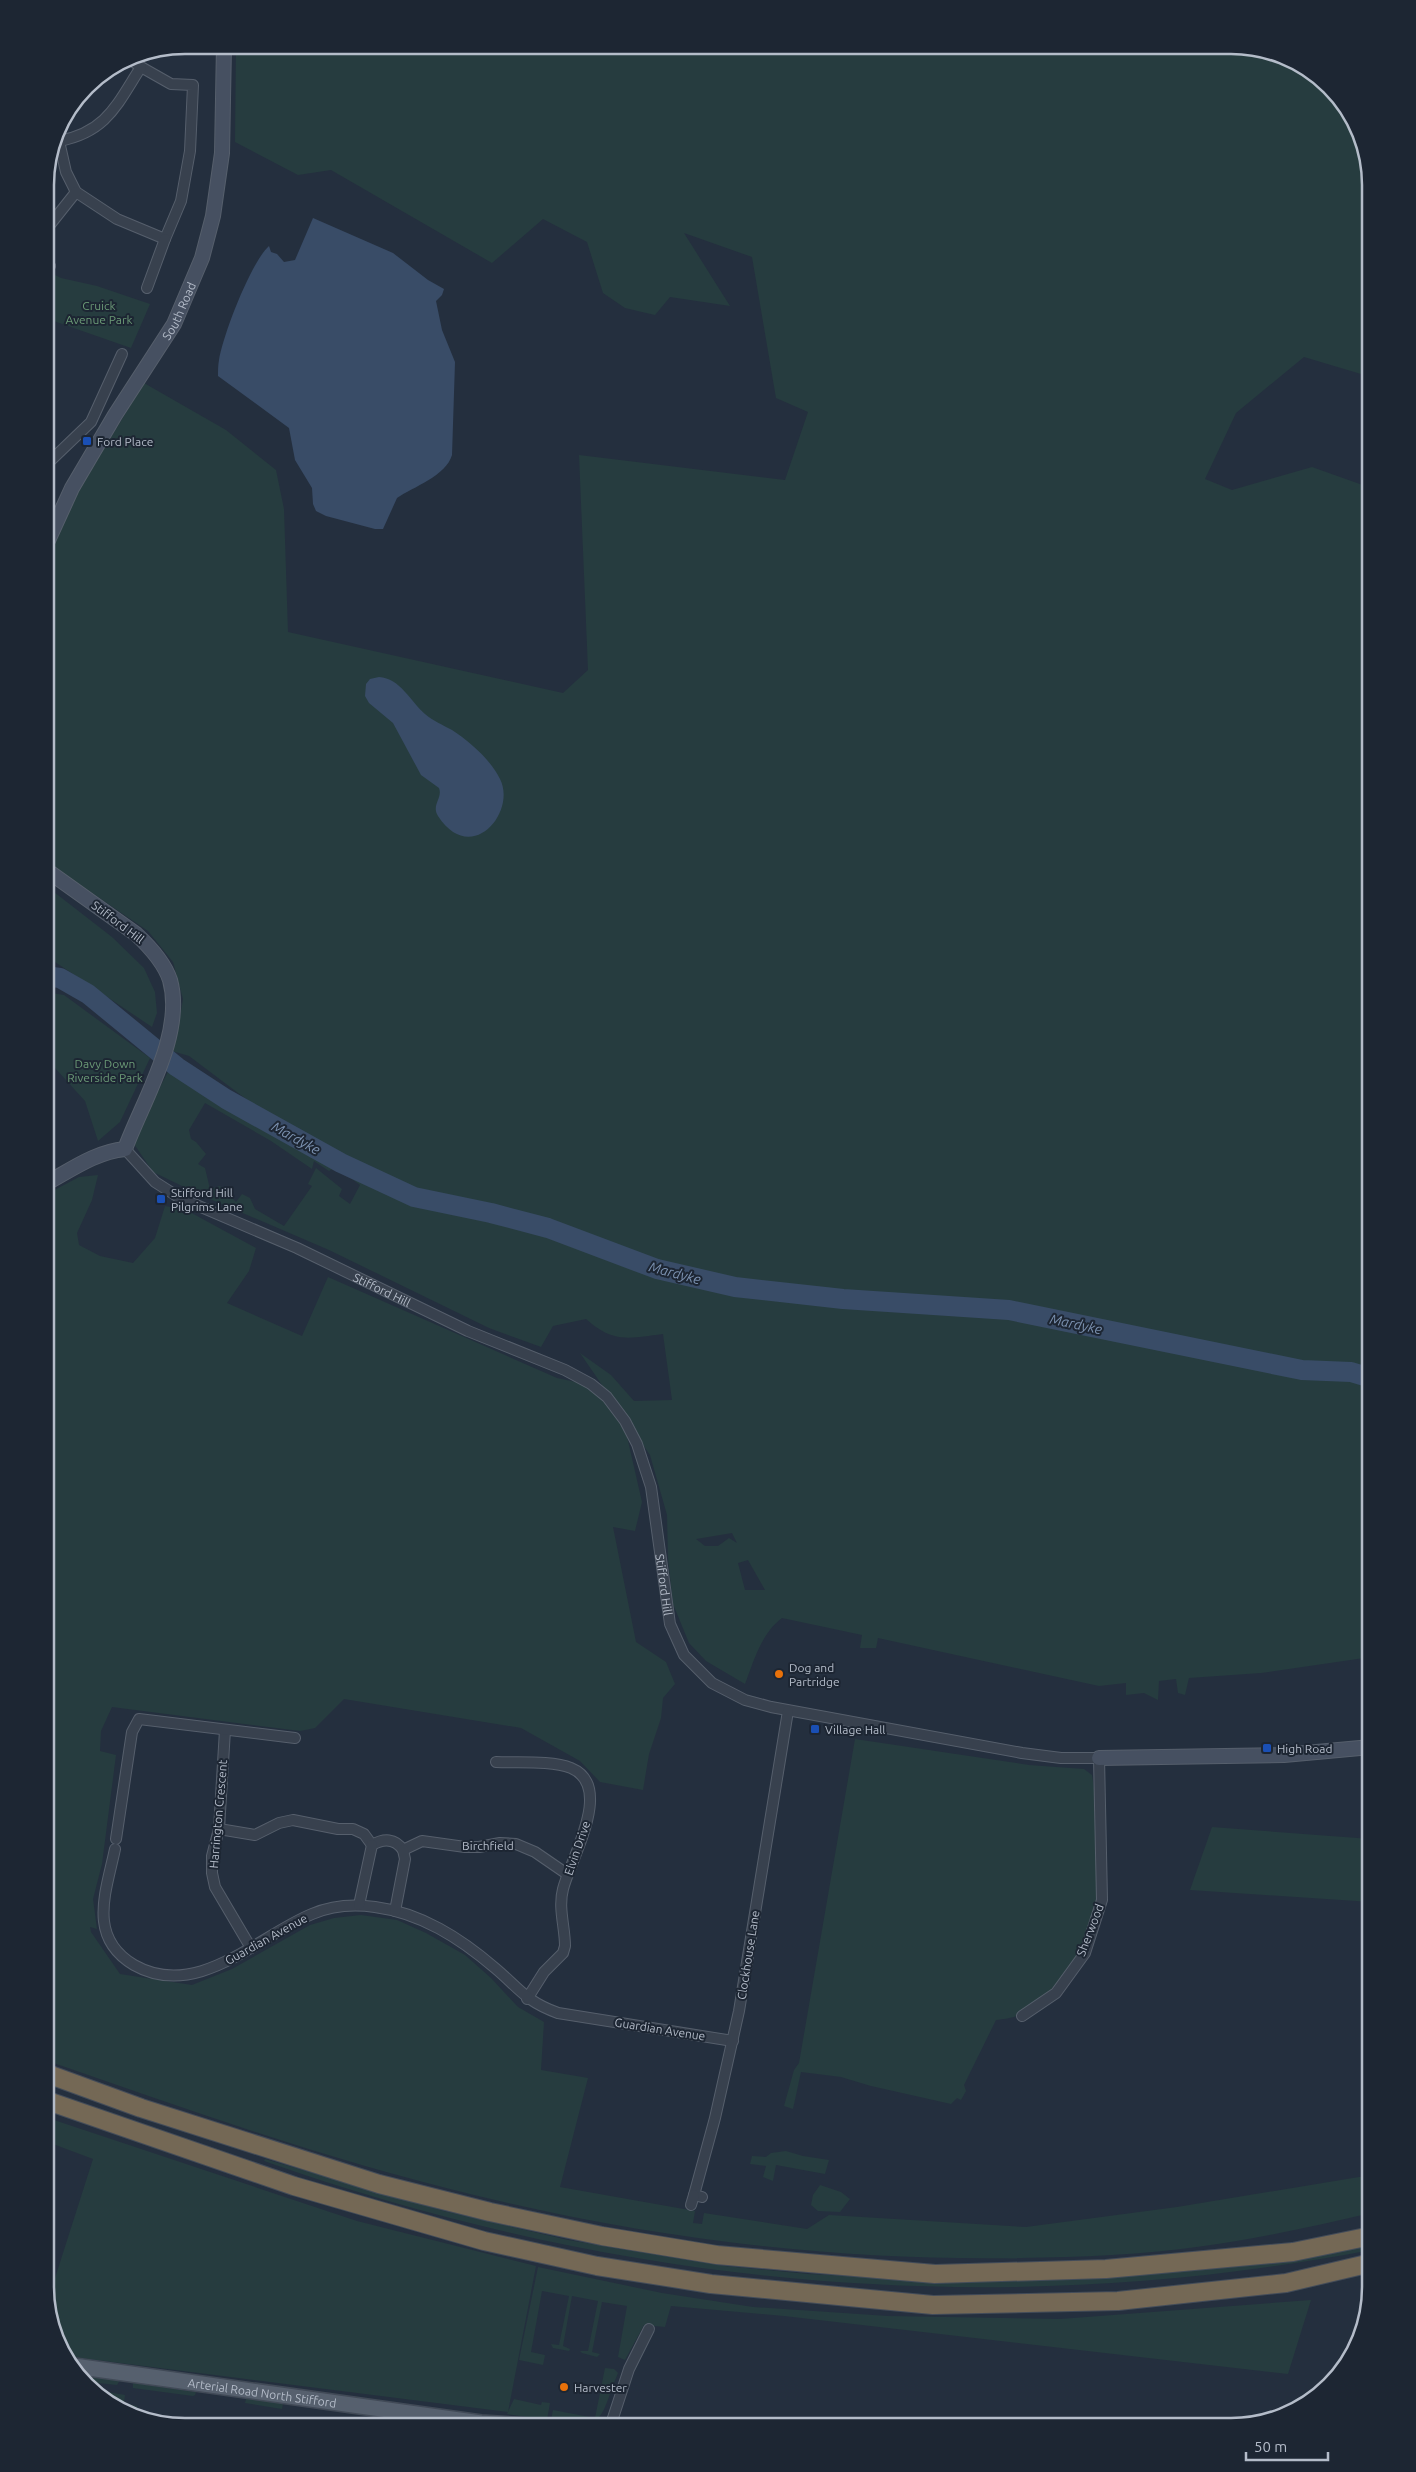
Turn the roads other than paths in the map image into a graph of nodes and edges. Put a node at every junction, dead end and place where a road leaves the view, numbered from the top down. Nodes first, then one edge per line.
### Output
1 (224, 54) edge
2 (136, 64) edge
3 (141, 67) junction
4 (62, 140) edge
5 (59, 148) edge
6 (76, 192) junction
7 (54, 220) edge
8 (165, 239) junction
9 (147, 288) dead end
10 (122, 354) dead end
11 (54, 457) edge
12 (54, 528) edge
13 (54, 875) edge
14 (125, 1149) junction
15 (54, 1179) edge
16 (788, 1711) junction
17 (225, 1730) junction
18 (295, 1738) dead end
19 (1362, 1748) edge
20 (1098, 1758) junction
21 (496, 1762) dead end
22 (219, 1829) junction
23 (372, 1845) junction
24 (403, 1850) junction
25 (567, 1874) junction
26 (359, 1905) junction
27 (395, 1911) junction
28 (251, 1948) junction
29 (527, 1999) junction
30 (1022, 2016) dead end
31 (733, 2041) junction
32 (54, 2076) edge
33 (54, 2103) edge
34 (696, 2199) dead end
35 (1362, 2231) edge
36 (1362, 2238) edge
37 (1293, 2252) junction
38 (1362, 2266) edge
39 (649, 2329) dead end
40 (81, 2367) edge
41 (445, 2418) edge
42 (613, 2418) edge

1 - 12 main road, South Road
2 - 3 street
3 - 4 street
3 - 8 street
5 - 6 street
6 - 7 street
6 - 8 street
8 - 9 street
10 - 11 street
13 - 14 main road, Stifford Hill
14 - 15 main road
14 - 16 street, Stifford Hill
16 - 20 street
16 - 31 street, Clockhouse Lane
17 - 18 street
17 - 22 street, Harrington Crescent
17 - 28 street, Guardian Avenue
19 - 20 main road
20 - 30 street, Sherwood
21 - 25 street, Elvin Drive
22 - 23 street
22 - 28 street, Harrington Crescent
23 - 24 street
23 - 26 street
24 - 25 street, Birchfield
24 - 27 street
25 - 29 street, Elvin Drive
26 - 27 street, Guardian Avenue
26 - 28 street, Guardian Avenue
27 - 29 street, Guardian Avenue
29 - 31 street, Guardian Avenue
31 - 34 street, Clockhouse Lane
32 - 37 highway
33 - 38 highway
35 - 37 highway
36 - 37 highway
39 - 42 street
40 - 41 main road, Arterial Road North Stifford

